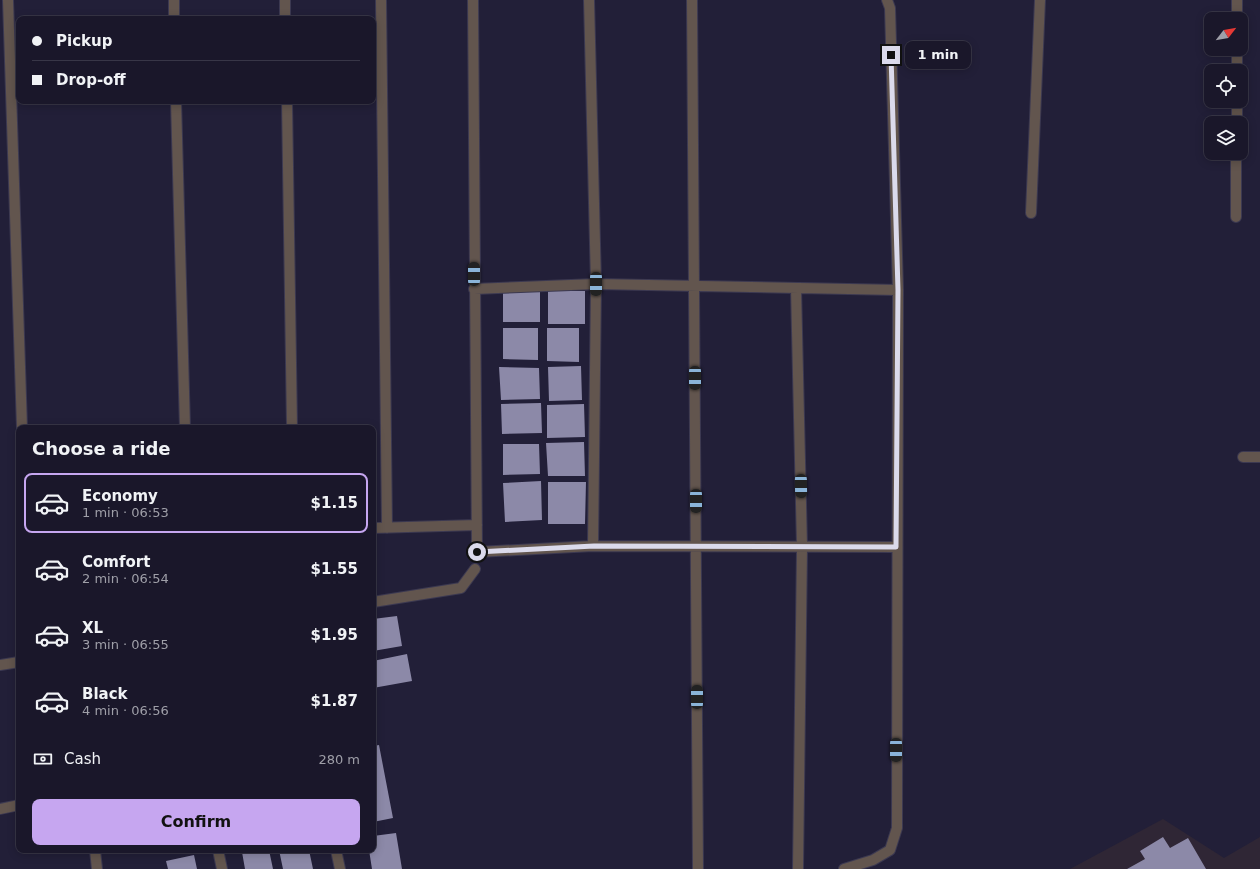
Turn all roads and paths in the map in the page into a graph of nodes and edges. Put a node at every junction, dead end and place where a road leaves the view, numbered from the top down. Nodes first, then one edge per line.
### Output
1 (8, 0) edge
2 (174, 0) edge
3 (285, 0) edge
4 (381, 0) edge
5 (473, 0) edge
6 (589, 0) edge
7 (692, 0) edge
8 (887, 0) edge
9 (1040, 0) edge
10 (1237, 0) edge
11 (1237, 12) edge
12 (174, 16) edge
13 (286, 16) edge
14 (176, 104) edge
15 (287, 104) edge
16 (1236, 160) edge
17 (1032, 214) dead end
18 (1236, 218) dead end
19 (596, 284) junction
20 (694, 286) junction
21 (796, 288) junction
22 (474, 290) junction
23 (898, 290) junction
24 (22, 425) edge
25 (185, 425) edge
26 (292, 425) edge
27 (1243, 457) dead end
28 (1260, 457) edge
29 (477, 525) junction
30 (376, 528) edge
31 (387, 528) junction
32 (594, 546) junction
33 (696, 547) junction
34 (802, 547) junction
35 (896, 547) junction
36 (475, 569) dead end
37 (376, 602) edge
38 (16, 662) edge
39 (0, 665) edge
40 (16, 806) edge
41 (0, 809) edge
42 (95, 853) edge
43 (219, 853) edge
44 (337, 853) edge
45 (97, 869) edge
46 (222, 869) edge
47 (340, 869) edge
48 (698, 869) edge
49 (798, 869) edge
50 (844, 869) edge

1 - 24 street
2 - 12 street
3 - 13 street
4 - 31 street
5 - 22 street
6 - 19 street
7 - 20 street
8 - 23 street
9 - 17 street
10 - 11 street
14 - 25 street
15 - 26 street
16 - 18 street
19 - 20 street
19 - 22 street
19 - 32 street
20 - 21 street
20 - 33 street
21 - 23 street
21 - 34 street
22 - 29 street
23 - 35 street
27 - 28 street
29 - 31 street
29 - 32 street
30 - 31 street
32 - 33 street
33 - 34 street
33 - 48 street
34 - 35 street
34 - 49 street
35 - 50 street
36 - 37 street
38 - 39 street
40 - 41 street
42 - 45 street
43 - 46 street
44 - 47 street

